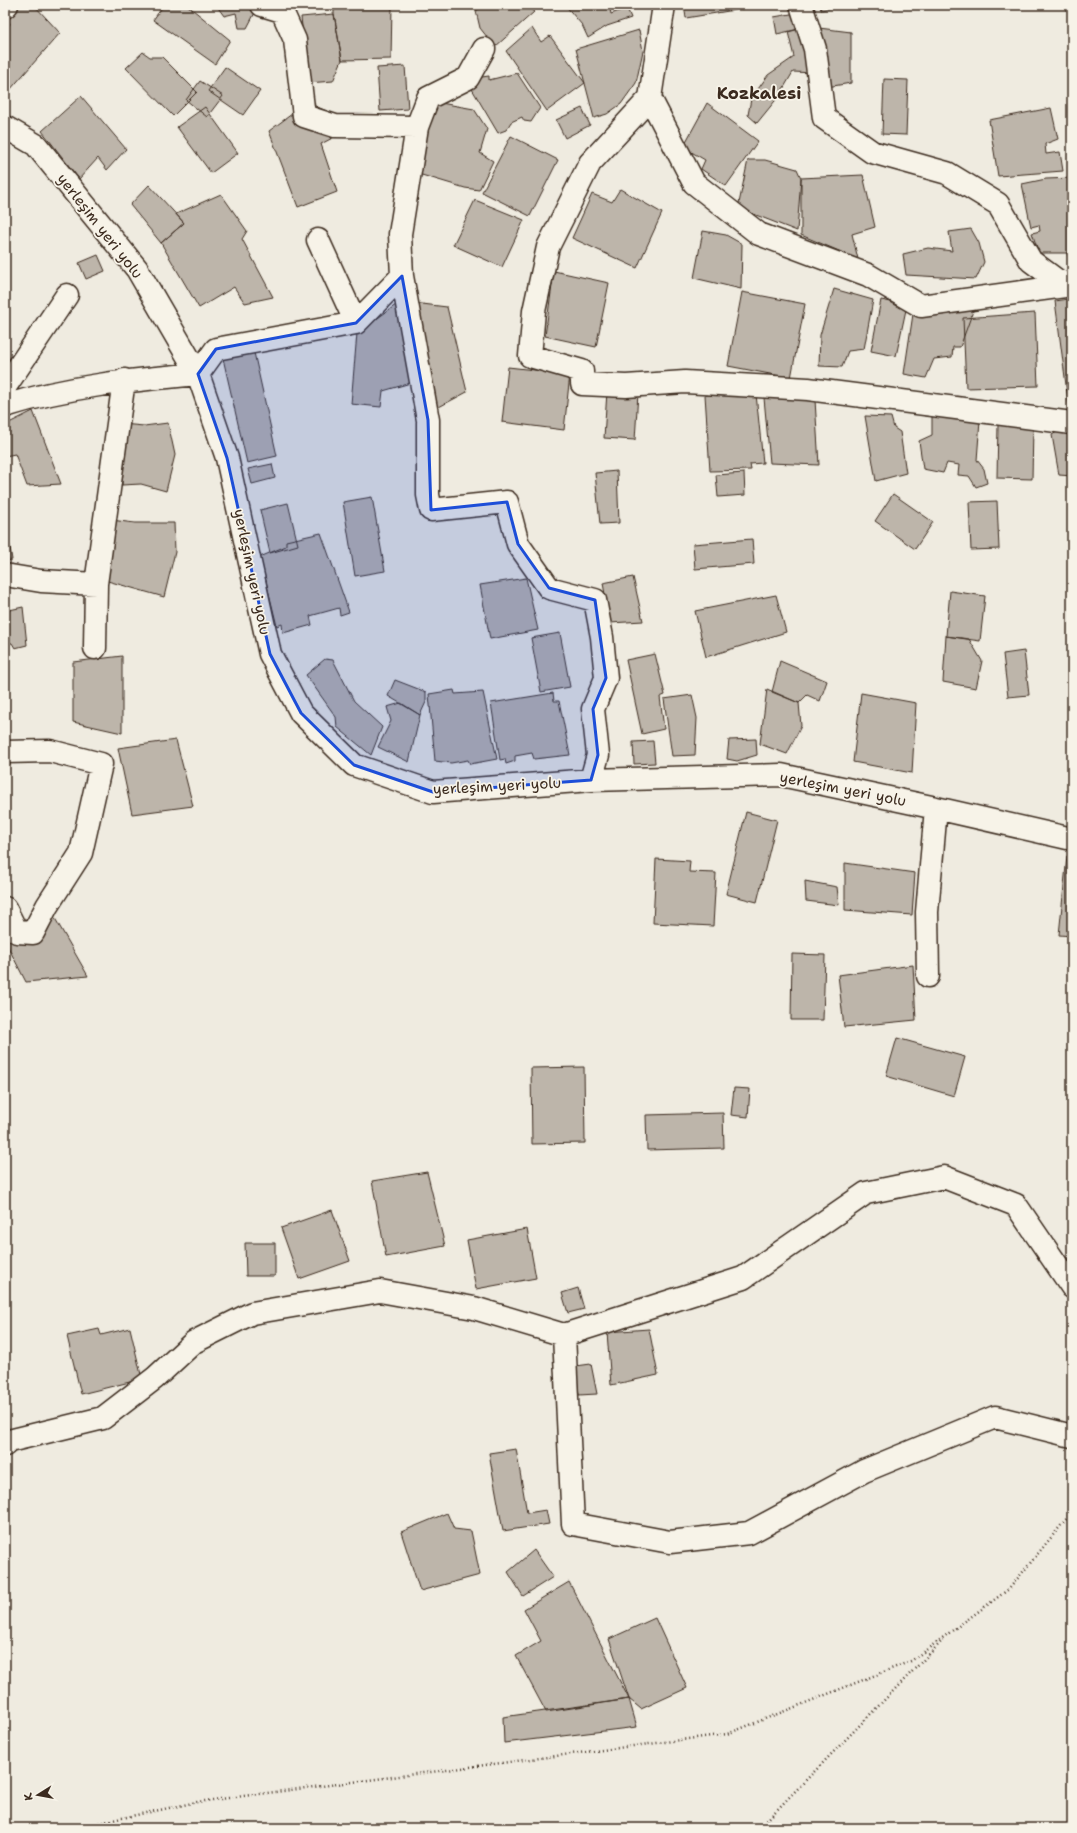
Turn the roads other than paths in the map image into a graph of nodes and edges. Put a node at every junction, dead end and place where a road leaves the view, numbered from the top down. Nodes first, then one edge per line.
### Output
1 (262, 5) edge
2 (664, 5) edge
3 (801, 5) edge
4 (484, 49) dead end
5 (650, 98) junction
6 (5, 127) edge
7 (417, 127) junction
8 (318, 240) dead end
9 (402, 276) junction
10 (1072, 284) edge
11 (66, 294) dead end
12 (356, 323) junction
13 (198, 374) junction
14 (124, 380) junction
15 (5, 388) edge
16 (5, 406) edge
17 (1072, 423) edge
18 (5, 574) edge
19 (96, 584) junction
20 (95, 648) dead end
21 (5, 752) edge
22 (591, 780) junction
23 (936, 808) junction
24 (1072, 839) edge
25 (5, 908) edge
26 (928, 976) dead end
27 (1072, 1287) edge
28 (564, 1335) junction
29 (1072, 1436) edge
30 (5, 1445) edge

1 - 7 street
2 - 5 street
3 - 10 street
4 - 7 street
5 - 10 street
5 - 17 street
6 - 13 street, yerleşim yeri yolu
7 - 9 street
8 - 12 street
9 - 12 street
9 - 22 street
11 - 15 street
12 - 13 street
13 - 14 street
13 - 22 street, yerleşim yeri yolu
14 - 16 street
14 - 19 street
18 - 19 street
19 - 20 street
21 - 25 street
22 - 23 street, yerleşim yeri yolu
23 - 24 street, yerleşim yeri yolu
23 - 26 street
27 - 28 street
28 - 29 street
28 - 30 street

